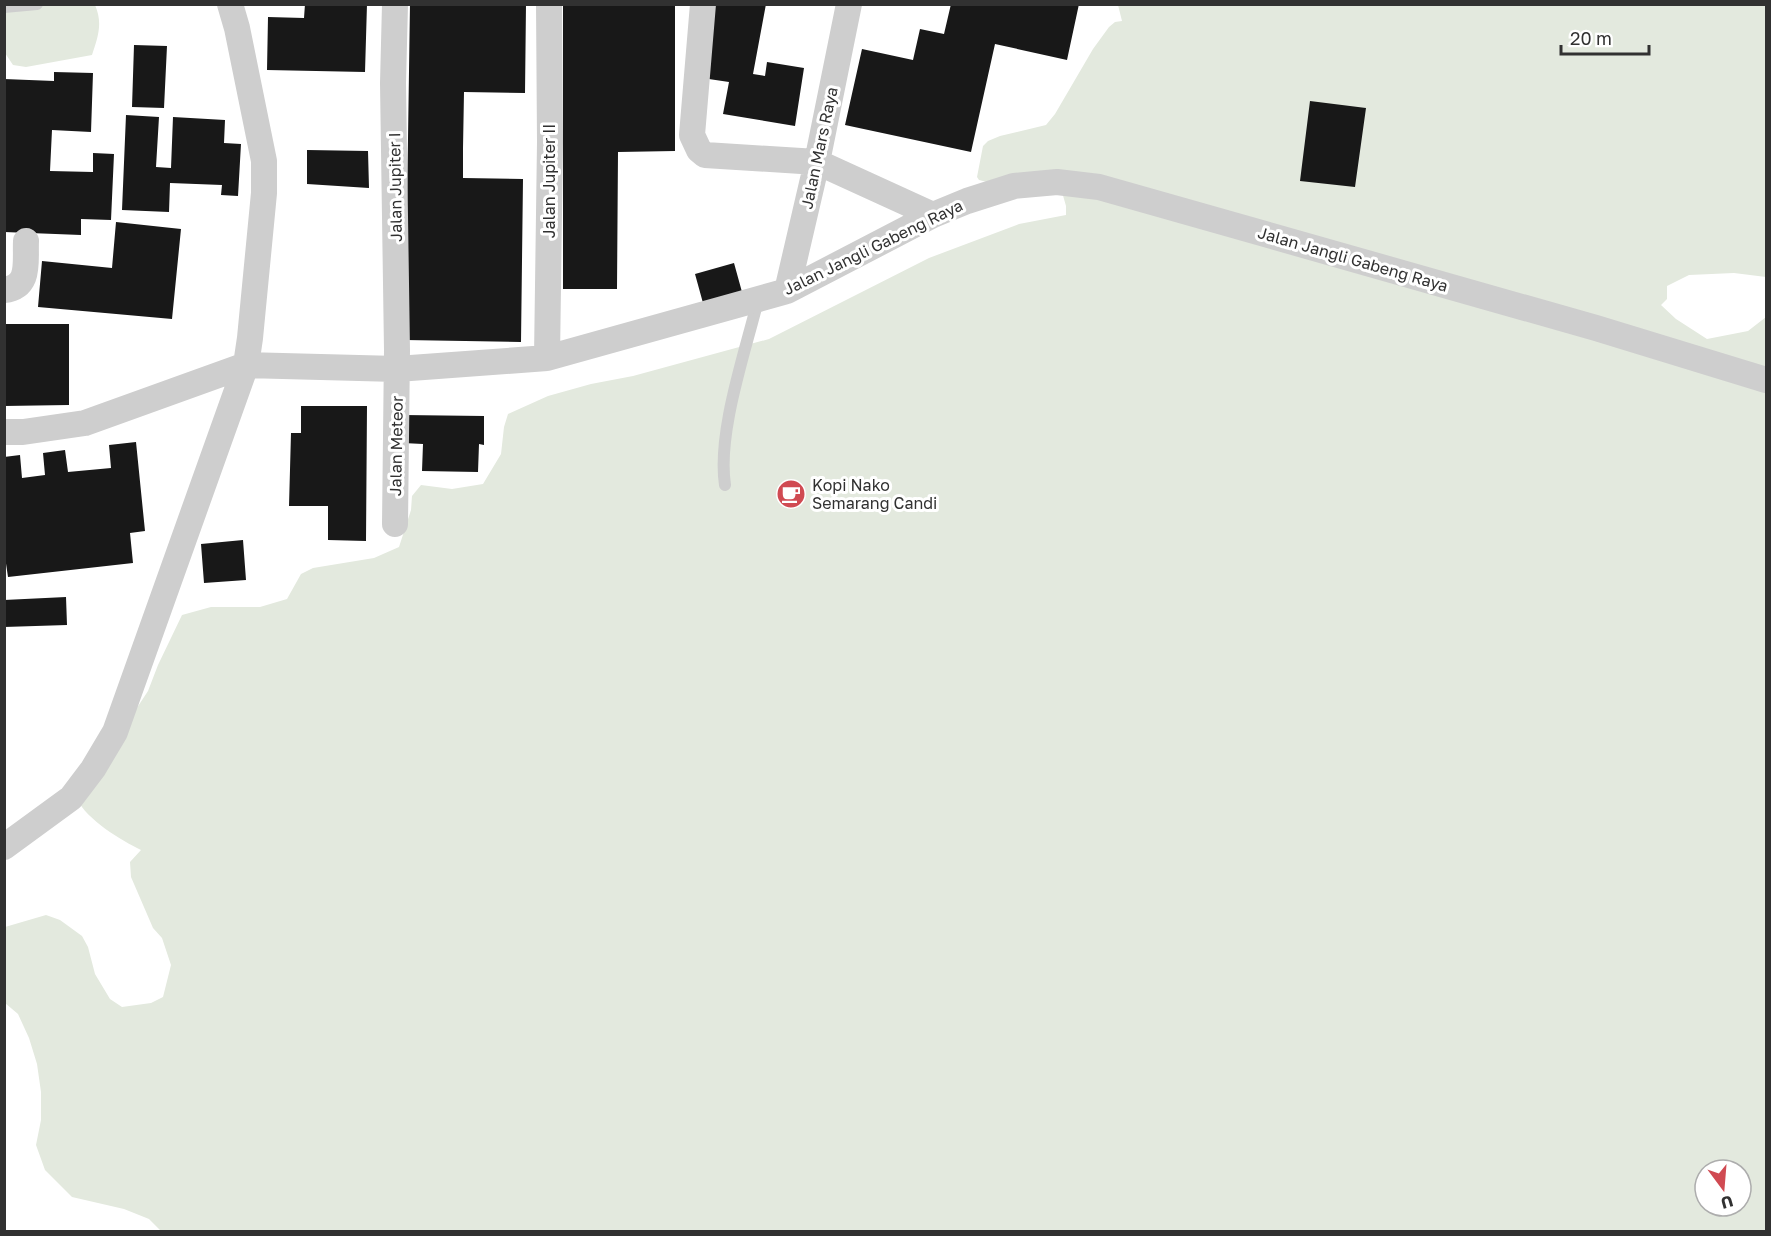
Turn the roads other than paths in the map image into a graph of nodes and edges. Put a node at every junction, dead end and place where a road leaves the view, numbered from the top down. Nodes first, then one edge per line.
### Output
1 (37, 4) edge
2 (230, 4) edge
3 (395, 4) edge
4 (549, 4) edge
5 (703, 4) edge
6 (849, 4) edge
7 (4, 7) edge
8 (817, 162) junction
9 (933, 215) junction
10 (26, 241) dead end
11 (4, 290) edge
12 (787, 291) junction
13 (758, 298) junction
14 (547, 358) junction
15 (246, 365) junction
16 (397, 369) junction
17 (1767, 381) edge
18 (4, 432) edge
19 (725, 485) dead end
20 (395, 524) dead end
21 (4, 847) edge

1 - 7 lane
2 - 15 street
3 - 16 street, Jalan Jupiter I
4 - 14 street, Jalan Jupiter II
5 - 8 street
6 - 8 street, Jalan Mars Raya
8 - 9 street
8 - 12 street, Jalan Mars Raya
9 - 12 street, Jalan Jangli Gabeng Raya
9 - 17 street, Jalan Jangli Gabeng Raya
10 - 11 street
12 - 13 street, Jalan Jangli Gabeng Raya
13 - 14 street, Jalan Jangli Gabeng Raya
13 - 19 lane
14 - 16 street, Jalan Jangli Gabeng Raya
15 - 16 street, Jalan Jangli Gabeng Raya
15 - 18 street
15 - 21 street
16 - 20 street, Jalan Meteor

